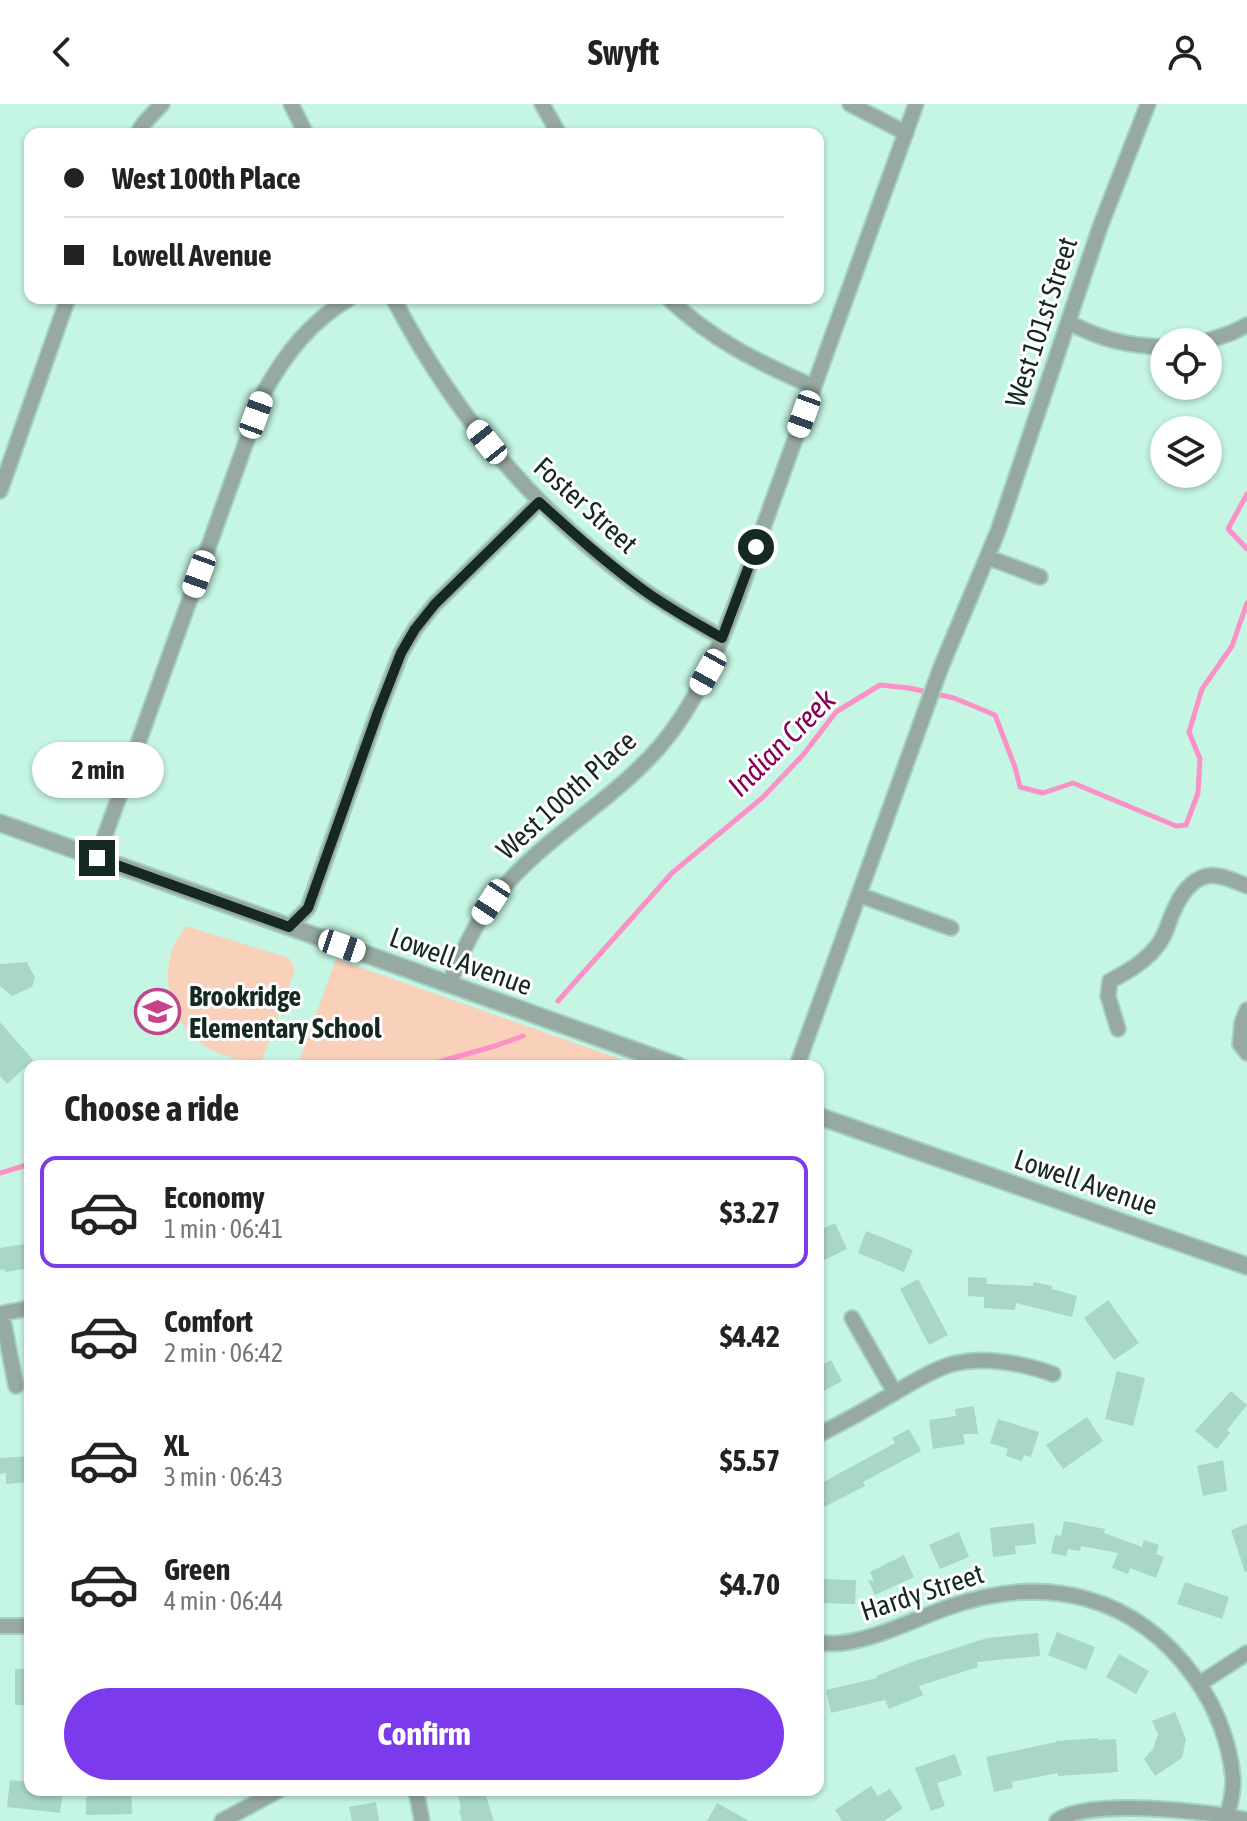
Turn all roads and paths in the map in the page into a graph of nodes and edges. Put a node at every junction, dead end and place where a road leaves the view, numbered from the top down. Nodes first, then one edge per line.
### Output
1 (162, 104) edge
2 (291, 104) edge
3 (542, 104) edge
4 (850, 104) edge
5 (916, 104) edge
6 (1148, 104) edge
7 (141, 128) edge
8 (303, 128) edge
9 (556, 128) edge
10 (906, 133) junction
11 (66, 304) edge
12 (342, 304) edge
13 (396, 304) edge
14 (674, 304) edge
15 (1068, 322) junction
16 (1247, 325) edge
17 (1222, 336) edge
18 (1150, 346) edge
19 (814, 387) junction
20 (0, 491) edge
21 (539, 502) junction
22 (987, 557) junction
23 (1040, 577) dead end
24 (722, 638) junction
25 (0, 823) edge
26 (97, 858) junction
27 (1247, 886) edge
28 (859, 895) junction
29 (289, 927) junction
30 (951, 928) dead end
31 (449, 984) junction
32 (1247, 1010) edge
33 (1118, 1029) dead end
34 (1244, 1049) edge
35 (661, 1060) edge
36 (799, 1060) edge
37 (824, 1118) edge
38 (1247, 1266) edge
39 (24, 1309) edge
40 (1, 1314) edge
41 (852, 1318) dead end
42 (1053, 1374) dead end
43 (16, 1386) dead end
44 (895, 1393) junction
45 (824, 1432) edge
46 (0, 1626) edge
47 (24, 1626) edge
48 (824, 1643) edge
49 (1247, 1653) edge
50 (1199, 1684) junction
51 (268, 1796) edge
52 (417, 1796) edge
53 (1227, 1818) edge
54 (1247, 1820) edge
55 (222, 1821) edge
56 (422, 1821) edge
57 (1057, 1821) edge

1 - 7 street
2 - 8 street
3 - 9 street
4 - 10 street
5 - 10 street, West 100th Place
6 - 15 street, West 101st Street
10 - 19 street, West 100th Place
11 - 20 street
12 - 26 street
13 - 21 street, Foster Street
14 - 19 street
15 - 18 street
15 - 22 street, West 101st Street
16 - 17 street
19 - 24 street, West 100th Place
21 - 24 street, Foster Street
21 - 29 street
22 - 23 street
22 - 28 street, West 101st Street
24 - 31 street, West 100th Place
25 - 26 street, Lowell Avenue
26 - 29 street, Lowell Avenue
27 - 33 street
28 - 30 street
28 - 36 street, West 101st Street
29 - 31 street, Lowell Avenue
31 - 35 street, Lowell Avenue
32 - 34 street
37 - 38 street, Lowell Avenue
39 - 40 street
40 - 43 street
41 - 44 street
42 - 44 street
44 - 45 street
46 - 47 street
48 - 50 street, Hardy Street
49 - 50 street
50 - 53 street, Hardy Street
51 - 55 street
52 - 56 street
53 - 54 street
53 - 57 street

